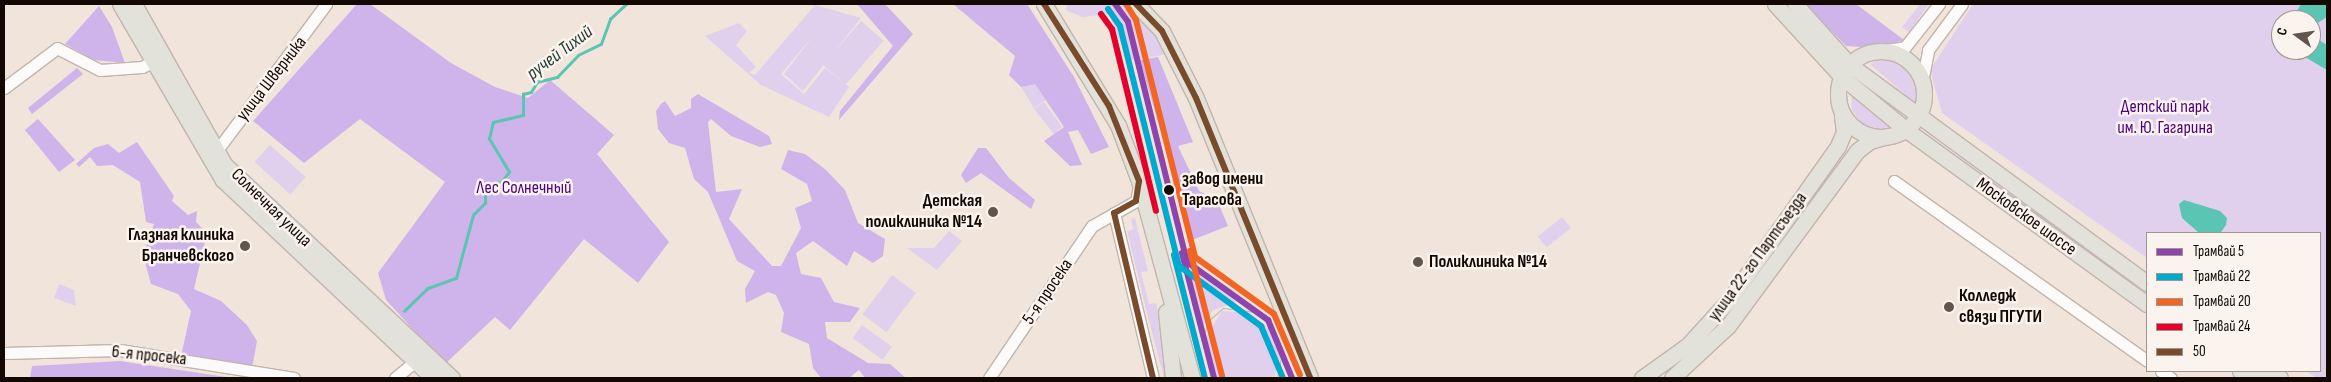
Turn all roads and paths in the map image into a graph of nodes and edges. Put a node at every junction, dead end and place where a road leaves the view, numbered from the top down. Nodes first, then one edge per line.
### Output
1 (120, 4) edge
2 (134, 4) edge
3 (326, 4) edge
4 (1136, 4) edge
5 (1775, 4) edge
6 (1785, 4) edge
7 (1795, 4) edge
8 (1940, 4) edge
9 (1962, 4) edge
10 (1047, 5) edge
11 (1880, 51) junction
12 (158, 59) junction
13 (1846, 71) junction
14 (1922, 82) junction
15 (4, 88) edge
16 (1842, 115) junction
17 (1911, 123) junction
18 (1888, 136) junction
19 (215, 153) junction
20 (1139, 181) junction
21 (1894, 181) dead end
22 (1114, 214) junction
23 (2146, 283) edge
24 (1164, 285) junction
25 (2146, 293) edge
26 (2146, 303) edge
27 (4, 353) edge
28 (2146, 360) edge
29 (415, 361) junction
30 (294, 378) edge
31 (396, 378) edge
32 (433, 378) edge
33 (452, 378) edge
34 (989, 378) edge
35 (1153, 378) edge
36 (1173, 378) edge
37 (1192, 378) edge
38 (1310, 378) edge
39 (1642, 378) edge
40 (1672, 378) edge

1 - 12 main road, Солнечная улица
2 - 12 main road, Солнечная улица
3 - 19 street, улица Шверника
4 - 38 main road
5 - 13 main road, Московское шоссе
6 - 13 main road, Московское шоссе
7 - 13 main road, Московское шоссе
8 - 11 street
9 - 14 street
10 - 20 main road
11 - 13 main road
11 - 14 main road
12 - 15 street
12 - 19 main road, Солнечная улица
12 - 29 main road, Солнечная улица
13 - 16 main road
13 - 17 main road, Московское шоссе
14 - 17 main road
16 - 18 main road
16 - 39 main road, улица 22-го Партсъезда
17 - 18 main road
17 - 23 main road, Московское шоссе
17 - 25 main road, Московское шоссе
17 - 26 main road, Московское шоссе
18 - 40 main road, улица 22-го Партсъезда
19 - 33 main road, Солнечная улица
20 - 22 street, 5-я просека
20 - 24 main road
21 - 28 street
22 - 34 street, 5-я просека
22 - 35 street
24 - 36 main road
24 - 37 main road
27 - 30 street, 6-я просека
29 - 31 street
29 - 32 main road, Солнечная улица

